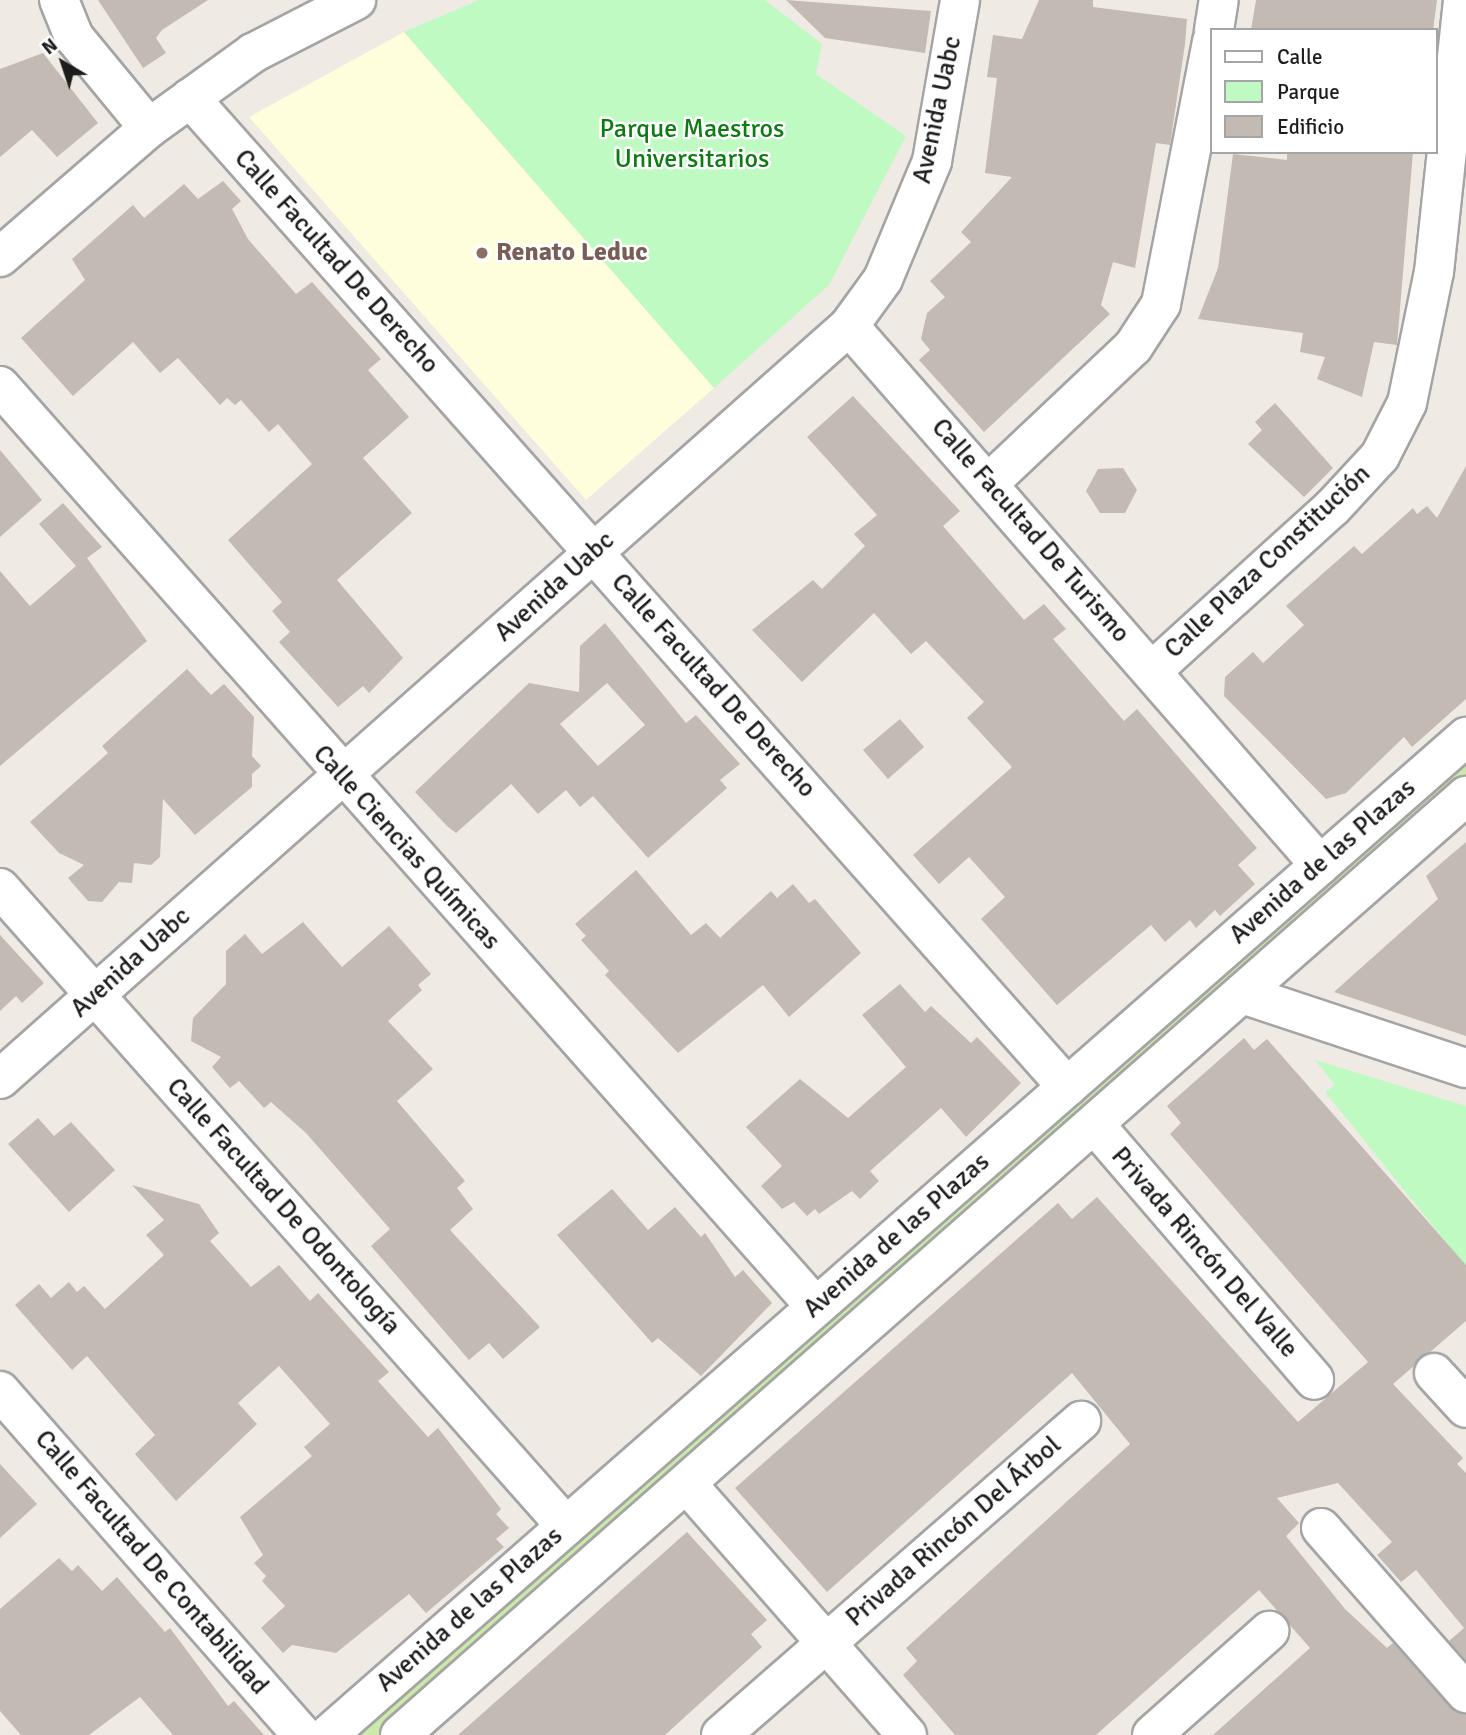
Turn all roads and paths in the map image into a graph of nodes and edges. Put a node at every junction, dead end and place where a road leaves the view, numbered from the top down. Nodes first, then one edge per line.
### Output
1 (59, 0) edge
2 (356, 0) edge
3 (960, 0) edge
4 (1219, 0) edge
5 (1462, 0) edge
6 (1214, 28) edge
7 (1210, 51) edge
8 (190, 98) junction
9 (149, 128) junction
10 (0, 257) edge
11 (849, 326) junction
12 (0, 386) edge
13 (989, 483) junction
14 (594, 552) junction
15 (1152, 671) junction
16 (1466, 737) edge
17 (341, 776) junction
18 (1466, 796) edge
19 (1320, 865) junction
20 (0, 888) edge
21 (1242, 994) junction
22 (95, 995) junction
23 (1466, 1068) edge
24 (0, 1079) edge
25 (1067, 1087) junction
26 (1095, 1125) junction
27 (816, 1307) junction
28 (1434, 1373) dead end
29 (1314, 1380) dead end
30 (0, 1391) edge
31 (1466, 1408) edge
32 (1081, 1421) dead end
33 (687, 1484) junction
34 (566, 1526) junction
35 (1321, 1528) dead end
36 (1269, 1631) dead end
37 (826, 1643) junction
38 (1466, 1693) edge
39 (302, 1735) edge
40 (328, 1735) edge
41 (400, 1735) edge
42 (720, 1735) edge
43 (907, 1735) edge
44 (1152, 1735) edge

1 - 9 street
2 - 8 street
3 - 11 street, Avenida Uabc
4 - 6 street
5 - 15 street, Calle Plaza Constitución
7 - 13 street
8 - 9 street
8 - 14 street, Calle Facultad De Derecho
9 - 10 street
11 - 13 street, Calle Facultad De Turismo
11 - 14 street, Avenida Uabc
12 - 17 street, Calle Ciencias Químicas
13 - 15 street, Calle Facultad De Turismo
14 - 17 street, Avenida Uabc
14 - 25 street, Calle Facultad De Derecho
15 - 19 street, Calle Facultad De Turismo
16 - 19 street, Avenida de las Plazas
17 - 22 street, Avenida Uabc
17 - 27 street, Calle Ciencias Químicas
18 - 21 street, Avenida de las Plazas
19 - 25 street, Avenida de las Plazas
20 - 22 street, Calle Facultad De Odontología
21 - 23 street
21 - 26 street, Avenida de las Plazas
22 - 24 street, Avenida Uabc
22 - 34 street, Calle Facultad De Odontología
25 - 27 street, Avenida de las Plazas
26 - 29 street, Privada Rincón Del Valle
26 - 33 street, Avenida de las Plazas
27 - 34 street, Avenida de las Plazas
28 - 31 street
30 - 39 street, Calle Facultad De Contabilidad
32 - 37 street, Privada Rincón Del Árbol
33 - 37 street
33 - 41 street, Avenida de las Plazas
34 - 40 street, Avenida de las Plazas
35 - 38 street
36 - 44 street
37 - 42 street, Privada Rincón Del Árbol
37 - 43 street

